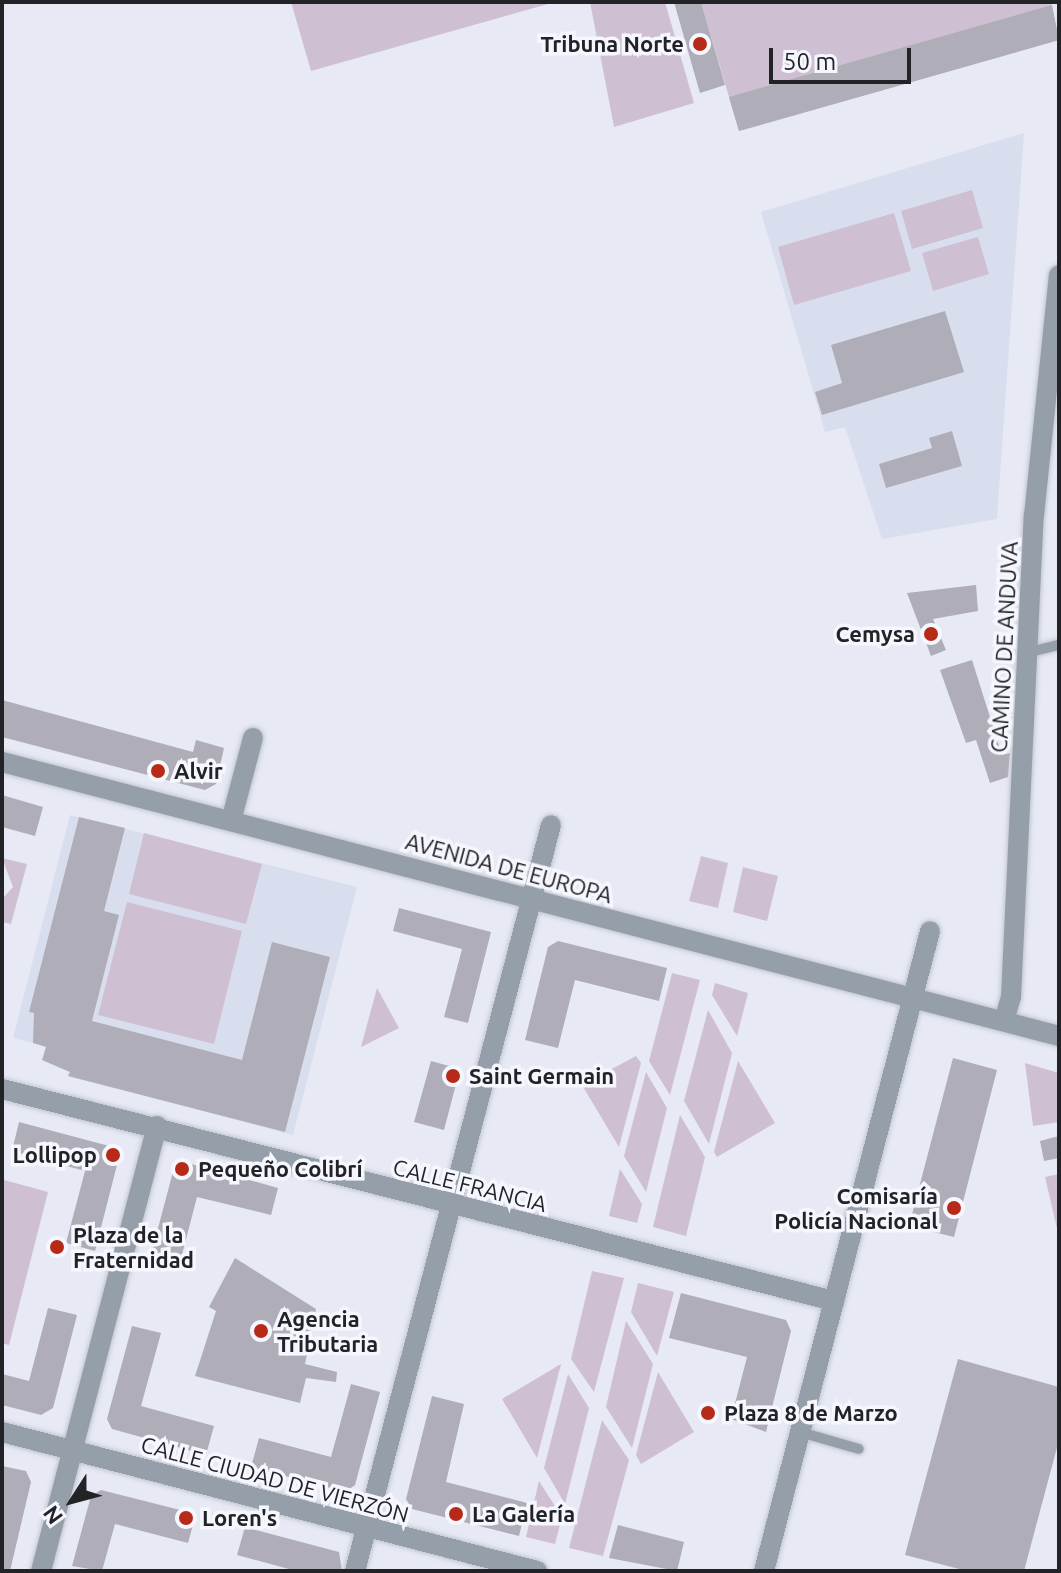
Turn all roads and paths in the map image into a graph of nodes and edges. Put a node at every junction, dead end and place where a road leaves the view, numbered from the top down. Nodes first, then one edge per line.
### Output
1 (1059, 275) edge
2 (1059, 645) edge
3 (1026, 653) junction
4 (253, 738) dead end
5 (2, 762) edge
6 (231, 821) junction
7 (551, 825) dead end
8 (529, 899) junction
9 (930, 931) dead end
10 (913, 997) junction
11 (1004, 1021) junction
12 (1059, 1036) edge
13 (2, 1089) edge
14 (157, 1126) junction
15 (452, 1205) junction
16 (834, 1301) junction
17 (2, 1432) edge
18 (800, 1432) junction
19 (859, 1449) dead end
20 (72, 1451) junction
21 (368, 1529) junction
22 (41, 1571) edge
23 (355, 1571) edge
24 (537, 1571) edge
25 (764, 1571) edge

1 - 3 street, CAMINO DE ANDUVA
2 - 3 lane
3 - 11 street, CAMINO DE ANDUVA
4 - 6 street
5 - 6 street, AVENIDA DE EUROPA
6 - 8 street, AVENIDA DE EUROPA
7 - 8 street
8 - 10 street, AVENIDA DE EUROPA
8 - 15 street
9 - 10 street
10 - 11 street, AVENIDA DE EUROPA
10 - 16 street
11 - 12 street, AVENIDA DE EUROPA
13 - 14 street, CALLE FRANCIA
14 - 15 street, CALLE FRANCIA
14 - 20 street
15 - 16 street, CALLE FRANCIA
15 - 21 street
16 - 18 street
17 - 20 street, CALLE CIUDAD DE VIERZÓN
18 - 19 lane
18 - 25 street
20 - 21 street, CALLE CIUDAD DE VIERZÓN
20 - 22 street
21 - 23 street
21 - 24 street, CALLE CIUDAD DE VIERZÓN

